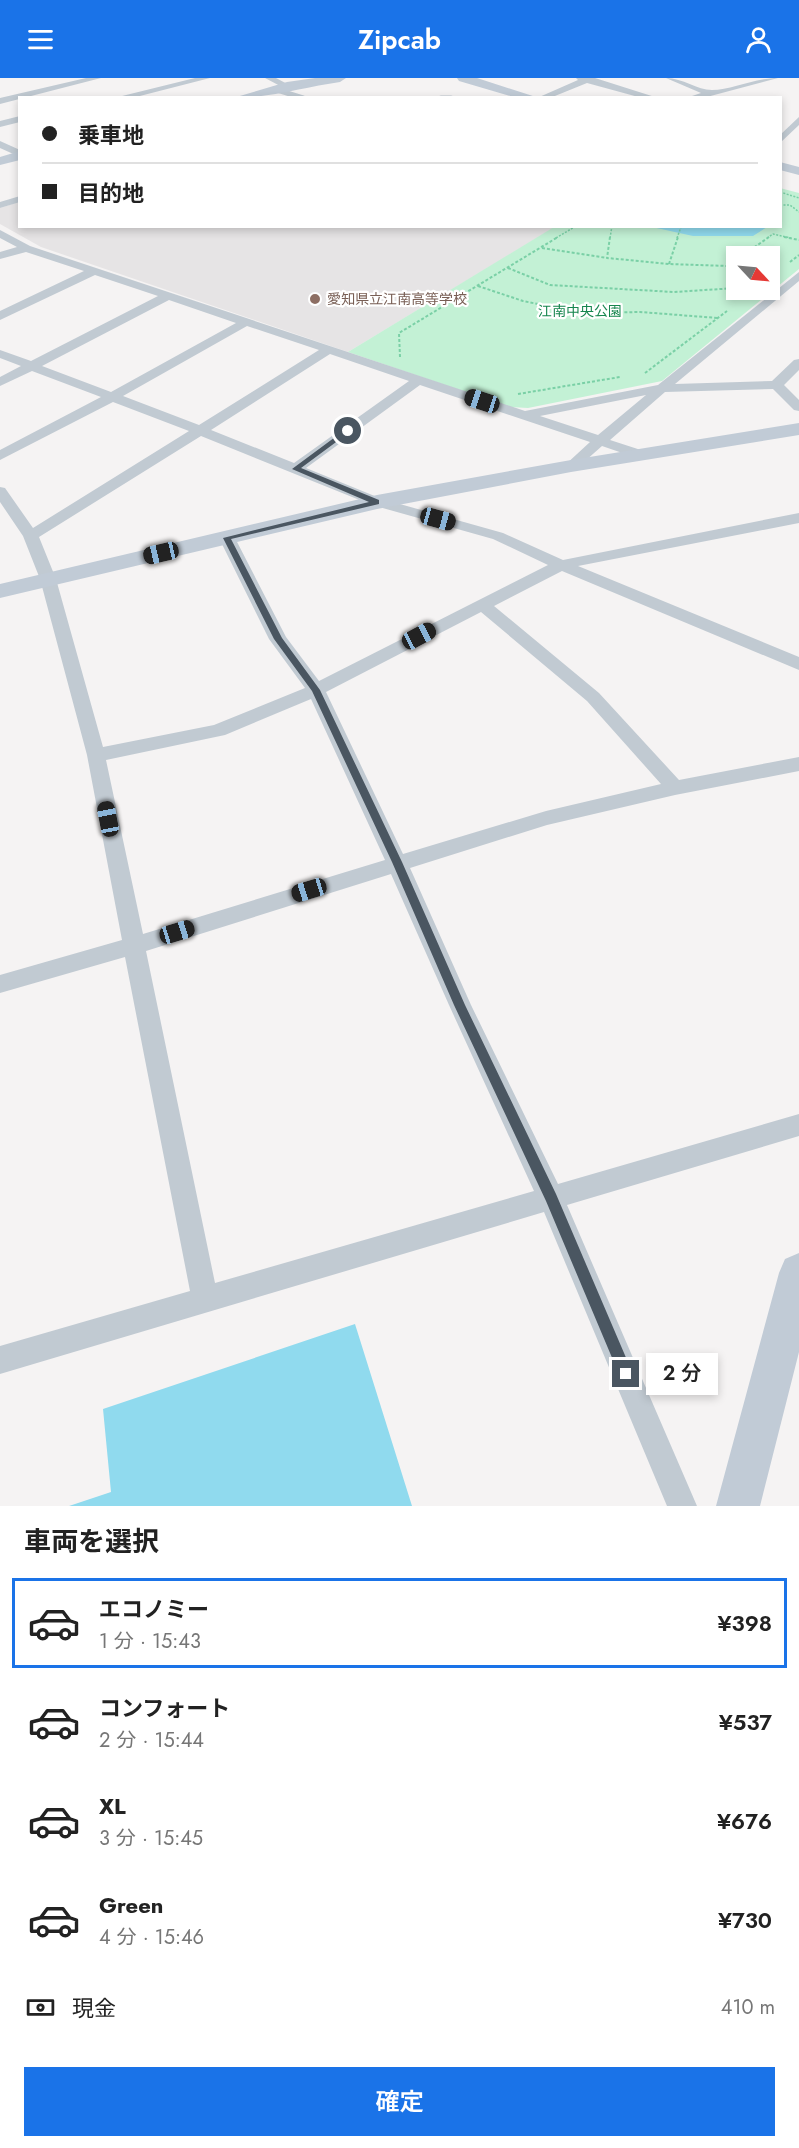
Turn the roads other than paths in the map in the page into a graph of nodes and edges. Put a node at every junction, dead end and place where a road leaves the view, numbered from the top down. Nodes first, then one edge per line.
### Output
1 (97, 78) edge
2 (206, 78) edge
3 (340, 78) edge
4 (463, 78) edge
5 (670, 78) edge
6 (774, 78) edge
7 (586, 79) edge
8 (42, 83) dead end
9 (277, 84) edge
10 (52, 88) junction
11 (710, 93) junction
12 (67, 94) dead end
13 (18, 96) edge
14 (20, 96) edge
15 (126, 96) edge
16 (244, 96) edge
17 (299, 96) edge
18 (526, 96) edge
19 (546, 96) edge
20 (647, 96) edge
21 (698, 96) edge
22 (0, 101) edge
23 (18, 120) edge
24 (799, 120) edge
25 (0, 124) edge
26 (782, 135) edge
27 (799, 136) edge
28 (0, 144) edge
29 (18, 154) edge
30 (18, 156) edge
31 (0, 161) edge
32 (782, 167) edge
33 (799, 171) edge
34 (18, 200) edge
35 (0, 205) edge
36 (0, 233) edge
37 (26, 248) junction
38 (0, 256) edge
39 (94, 271) junction
40 (799, 275) edge
41 (167, 296) junction
42 (0, 316) edge
43 (246, 322) junction
44 (330, 350) junction
45 (0, 354) edge
46 (799, 363) edge
47 (31, 366) junction
48 (418, 380) junction
49 (0, 382) edge
50 (776, 385) junction
51 (662, 388) junction
52 (112, 397) junction
53 (799, 407) edge
54 (524, 415) junction
55 (799, 429) edge
56 (199, 430) junction
57 (601, 442) junction
58 (642, 455) junction
59 (0, 456) edge
60 (571, 466) junction
61 (296, 469) junction
62 (0, 491) edge
63 (377, 502) junction
64 (799, 518) edge
65 (31, 536) junction
66 (227, 538) junction
67 (561, 565) junction
68 (48, 579) junction
69 (0, 591) edge
70 (481, 604) junction
71 (799, 664) edge
72 (316, 690) junction
73 (96, 755) junction
74 (799, 764) edge
75 (675, 788) junction
76 (397, 862) junction
77 (133, 946) junction
78 (0, 984) edge
79 (799, 1125) edge
80 (551, 1198) junction
81 (799, 1273) edge
82 (206, 1300) junction
83 (0, 1360) edge
84 (682, 1506) edge
85 (738, 1506) edge

1 - 10 street
2 - 15 street
3 - 9 street
4 - 18 street
5 - 11 street
6 - 11 street
7 - 19 street
7 - 20 street
8 - 10 street
9 - 16 street
9 - 17 lane
10 - 12 street
10 - 14 street
11 - 21 street
13 - 22 street
23 - 25 street
24 - 26 street
26 - 27 street
28 - 29 street
30 - 31 street
32 - 33 street
34 - 35 street
36 - 37 street
37 - 38 street
37 - 39 street
39 - 41 street
39 - 42 street
40 - 51 street
41 - 43 street
41 - 47 street
43 - 44 street
43 - 52 street
44 - 48 street
44 - 56 street
45 - 47 street
46 - 50 street
47 - 49 street
47 - 52 street
48 - 54 street
48 - 61 street
50 - 51 street
50 - 53 street
51 - 54 street
51 - 57 street
52 - 56 street
52 - 59 street
54 - 57 street
55 - 58 street
56 - 61 street
56 - 65 street
57 - 58 street
57 - 60 street
58 - 60 street
60 - 63 street
61 - 63 street
62 - 65 street
63 - 66 street
63 - 67 street
64 - 67 street
65 - 68 street
66 - 68 street
66 - 72 street
67 - 70 street
67 - 71 street
68 - 69 street
68 - 73 street
70 - 72 street
70 - 75 street
72 - 73 street
72 - 76 street
73 - 77 street
74 - 75 street
75 - 76 street
76 - 77 street
76 - 80 street
77 - 78 street
77 - 82 street
79 - 80 street
80 - 82 street
80 - 84 street
81 - 85 street
82 - 83 street

